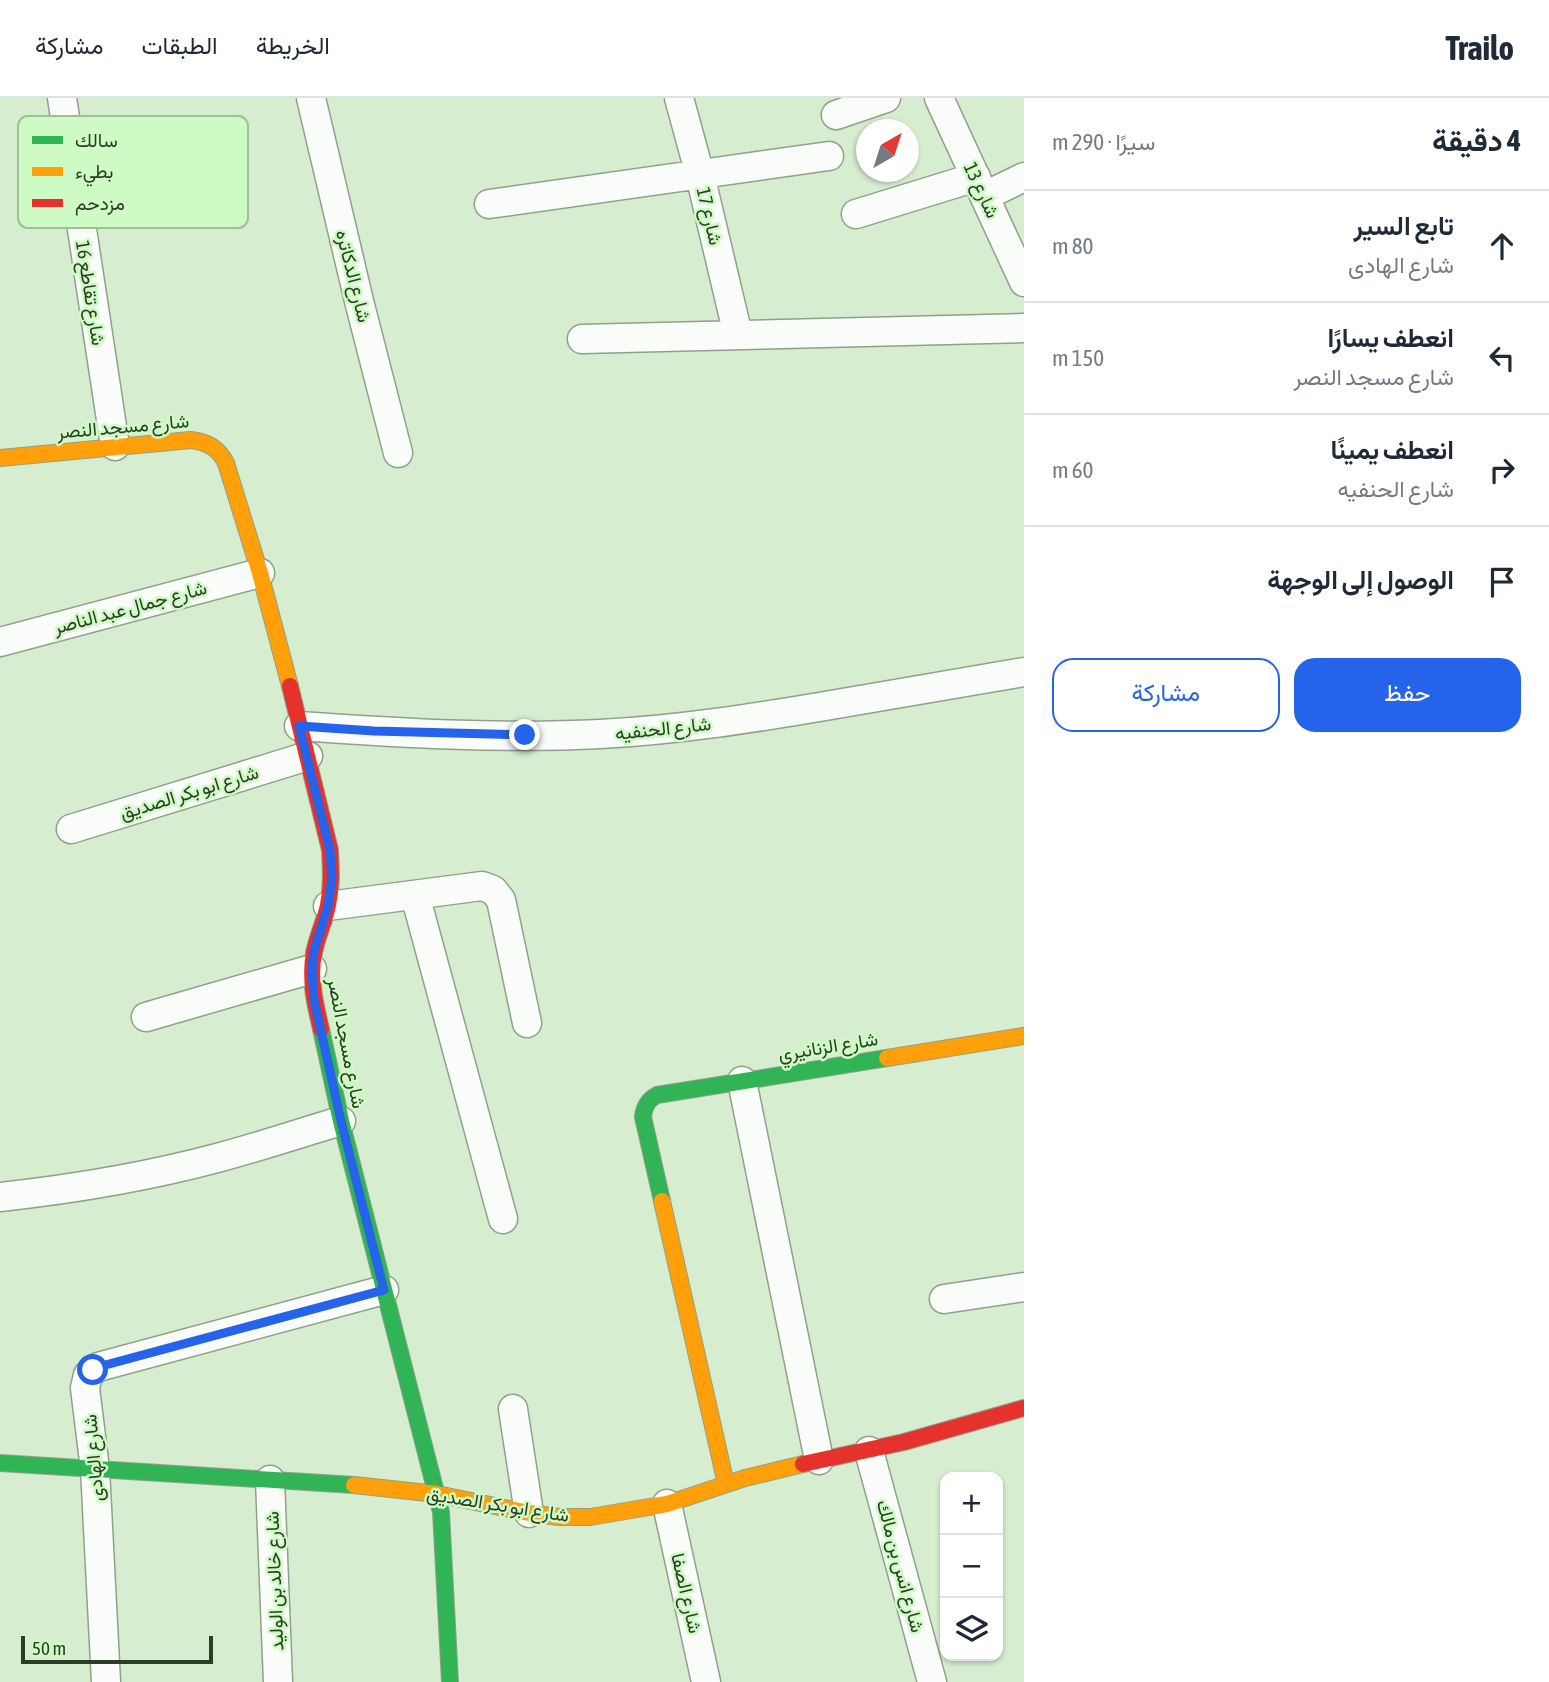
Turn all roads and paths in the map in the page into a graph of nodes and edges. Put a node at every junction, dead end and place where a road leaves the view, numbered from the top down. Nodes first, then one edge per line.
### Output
1 (62, 98) edge
2 (312, 98) edge
3 (679, 98) edge
4 (886, 98) edge
5 (939, 98) edge
6 (836, 115) dead end
7 (65, 116) edge
8 (829, 156) dead end
9 (700, 175) junction
10 (1024, 177) edge
11 (980, 187) junction
12 (489, 204) dead end
13 (856, 215) dead end
14 (81, 228) edge
15 (1024, 282) edge
16 (1024, 328) edge
17 (738, 335) junction
18 (582, 338) dead end
19 (114, 446) junction
20 (398, 453) dead end
21 (0, 458) edge
22 (260, 573) junction
23 (0, 642) edge
24 (1024, 672) edge
25 (299, 726) junction
26 (307, 756) junction
27 (71, 829) dead end
28 (415, 895) junction
29 (328, 906) junction
30 (312, 969) junction
31 (146, 1017) dead end
32 (527, 1023) dead end
33 (1024, 1036) edge
34 (742, 1081) junction
35 (341, 1121) junction
36 (0, 1197) edge
37 (503, 1219) dead end
38 (1024, 1287) edge
39 (384, 1290) junction
40 (944, 1299) dead end
41 (1024, 1408) edge
42 (513, 1409) dead end
43 (869, 1451) junction
44 (819, 1460) junction
45 (0, 1463) edge
46 (95, 1469) junction
47 (270, 1480) junction
48 (726, 1484) junction
49 (437, 1494) junction
50 (667, 1504) junction
51 (529, 1513) junction
52 (106, 1682) edge
53 (278, 1682) edge
54 (450, 1682) edge
55 (706, 1682) edge
56 (932, 1682) edge

1 - 7 street, شارع تقاطع 16
2 - 20 street, شارع الدكاتره
3 - 9 street, شارع 17
4 - 6 street
5 - 11 street, شارع 13
8 - 9 street
9 - 12 street
9 - 17 street, شارع 17
10 - 11 street
11 - 13 street
11 - 15 street, شارع 13
14 - 19 street, شارع تقاطع 16
16 - 17 street
17 - 18 street
19 - 21 street, شارع مسجد النصر
19 - 22 street, شارع مسجد النصر
22 - 23 street, شارع جمال عبد الناصر
22 - 25 street, شارع مسجد النصر
24 - 25 street, شارع الحنفيه
25 - 26 street, شارع مسجد النصر
26 - 27 street, شارع ابو بكر الصديق
26 - 29 street, شارع مسجد النصر
28 - 29 street
28 - 32 street
28 - 37 street
29 - 30 street, شارع مسجد النصر
30 - 31 street
30 - 35 street, شارع مسجد النصر
33 - 34 street, شارع الزنانيري
34 - 44 street
34 - 48 street, شارع الزنانيري
35 - 36 street
35 - 39 street, شارع مسجد النصر
38 - 40 street
39 - 46 street, شارع الهادى
39 - 49 street, شارع مسجد النصر
41 - 43 street, شارع ابو بكر الصديق
42 - 51 street
43 - 44 street, شارع ابو بكر الصديق
43 - 56 street, شارع انس بن مالك
44 - 48 street, شارع ابو بكر الصديق
45 - 46 street, شارع ابو بكر الصديق
46 - 47 street, شارع ابو بكر الصديق
46 - 52 street, شارع الهادى
47 - 49 street, شارع ابو بكر الصديق
47 - 53 street, شارع خالد بن الوليد
48 - 50 street, شارع ابو بكر الصديق
49 - 51 street, شارع ابو بكر الصديق
49 - 54 street, شارع مسجد النصر
50 - 51 street, شارع ابو بكر الصديق
50 - 55 street, شارع الصفا

